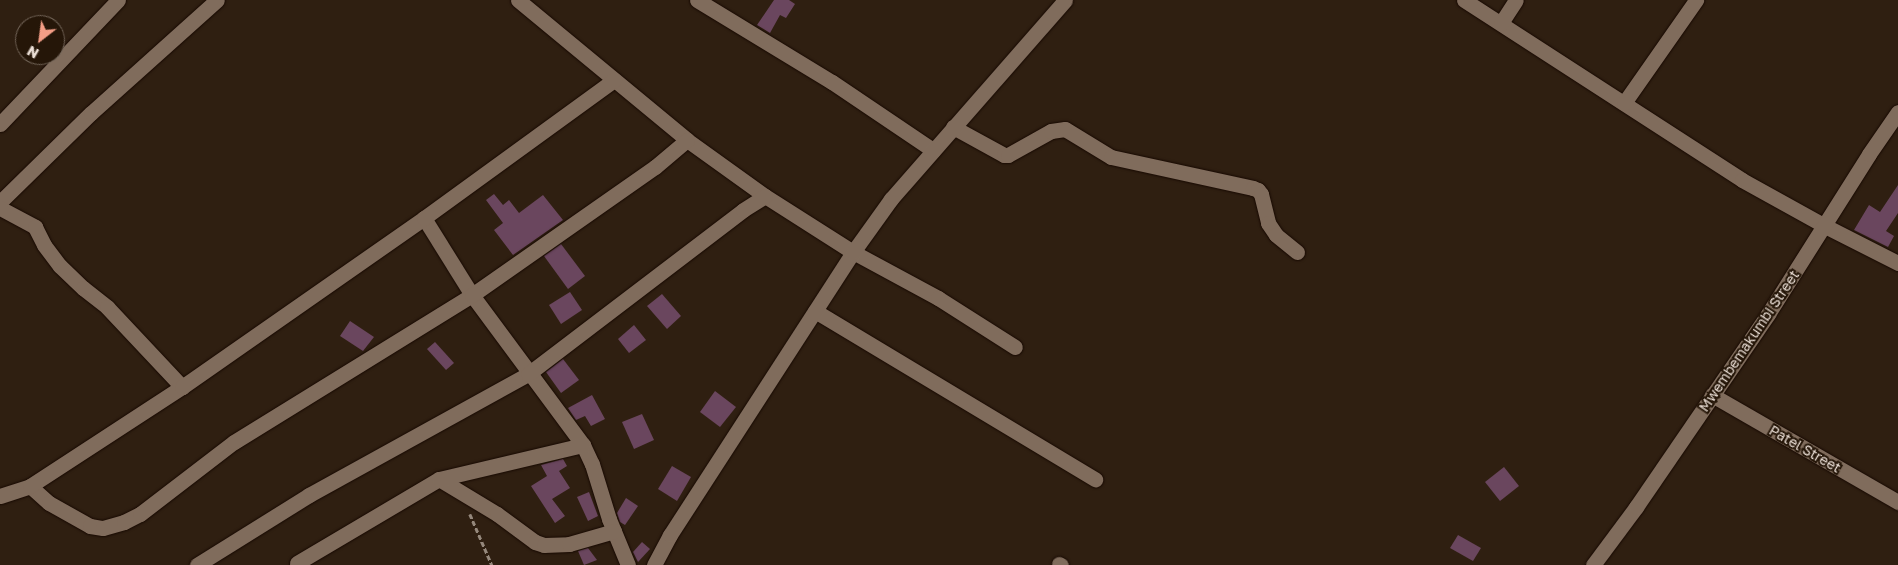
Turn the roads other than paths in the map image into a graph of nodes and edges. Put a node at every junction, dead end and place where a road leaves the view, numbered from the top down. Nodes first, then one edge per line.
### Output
1 (118, 0) edge
2 (217, 0) edge
3 (518, 0) edge
4 (697, 0) edge
5 (1065, 0) edge
6 (1464, 0) edge
7 (1516, 0) edge
8 (1696, 0) edge
9 (1501, 23) junction
10 (614, 80) junction
11 (1624, 102) junction
12 (1898, 112) edge
13 (0, 124) edge
14 (953, 127) junction
15 (687, 140) junction
16 (933, 150) junction
17 (765, 196) junction
18 (0, 202) edge
19 (0, 208) edge
20 (424, 218) junction
21 (1824, 226) junction
22 (853, 252) junction
23 (1296, 252) dead end
24 (1898, 262) edge
25 (472, 295) junction
26 (815, 311) junction
27 (1014, 347) dead end
28 (528, 374) junction
29 (182, 387) junction
30 (1712, 395) junction
31 (583, 445) junction
32 (439, 479) junction
33 (1095, 479) dead end
34 (30, 486) junction
35 (0, 496) edge
36 (1898, 502) edge
37 (614, 531) junction
38 (297, 563) dead end
39 (197, 565) edge
40 (628, 565) edge
41 (654, 565) edge
42 (1593, 565) edge

1 - 13 street
2 - 18 street
3 - 10 street
4 - 16 street
5 - 14 street
6 - 9 street
7 - 9 street
8 - 11 street
9 - 11 street
10 - 15 street
10 - 20 street
11 - 21 street
12 - 21 street, Mwembemakumbi Street
14 - 16 street
14 - 23 street
15 - 17 street
15 - 25 street
16 - 22 street
17 - 22 street
17 - 28 street
19 - 29 street
20 - 25 street
20 - 29 street
21 - 24 street
21 - 30 street, Mwembemakumbi Street
22 - 26 street
22 - 27 street
25 - 28 street
25 - 34 street
26 - 33 street
26 - 41 street
28 - 31 street
28 - 39 street
29 - 34 street
30 - 36 street, Patel Street
30 - 42 street, Mwembemakumbi Street
31 - 32 street
31 - 37 street
32 - 37 street
32 - 38 street
34 - 35 street
37 - 40 street

